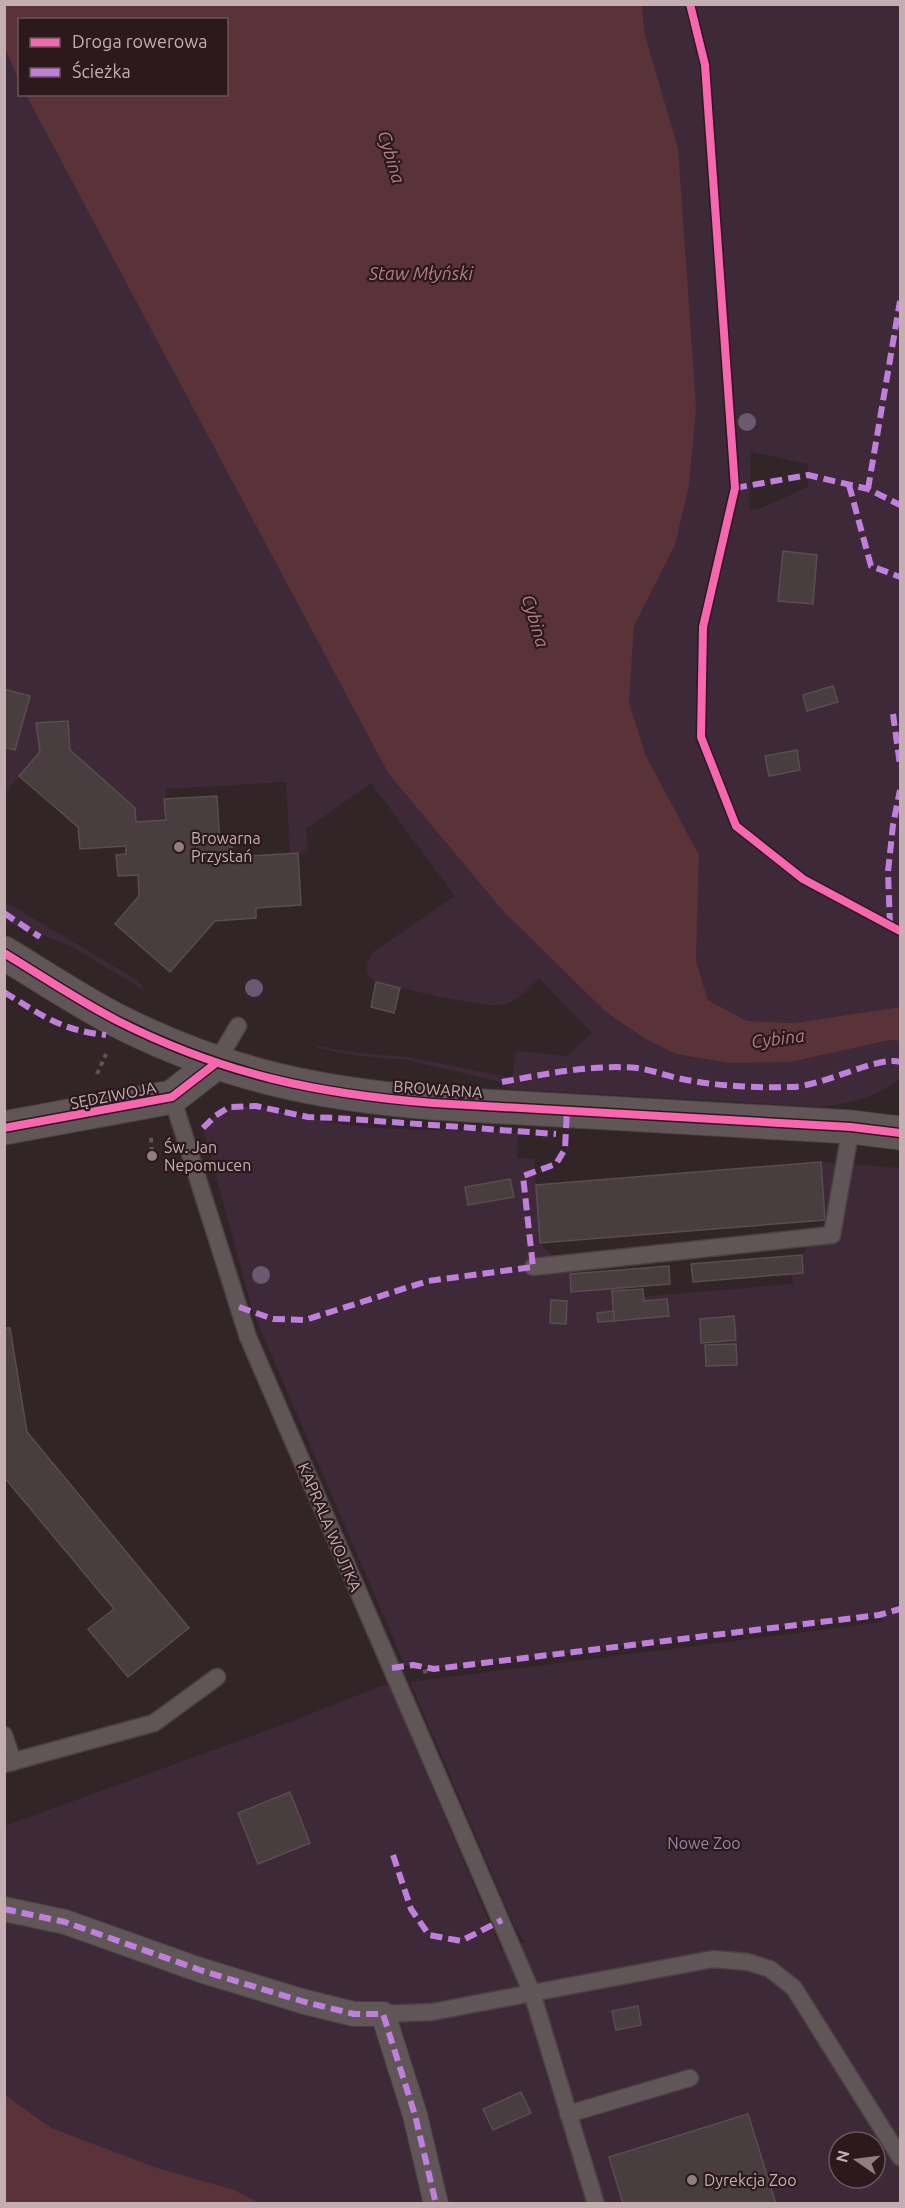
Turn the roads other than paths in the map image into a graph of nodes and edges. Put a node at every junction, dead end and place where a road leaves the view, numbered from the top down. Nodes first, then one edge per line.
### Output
1 (4, 954) edge
2 (238, 1026) dead end
3 (216, 1063) junction
4 (172, 1097) junction
5 (851, 1127) junction
6 (4, 1128) edge
7 (900, 1133) edge
8 (533, 1266) dead end
9 (217, 1677) dead end
10 (4, 1735) edge
11 (9, 1763) edge
12 (4, 1909) edge
13 (532, 1993) junction
14 (383, 2014) junction
15 (690, 2078) dead end
16 (568, 2114) junction
17 (900, 2157) edge
18 (436, 2204) edge
19 (596, 2204) edge

1 - 3 street, BROWARNA
2 - 3 lane
3 - 4 street, SĘDZIWOJA
3 - 5 street, BROWARNA
4 - 6 street, SĘDZIWOJA
4 - 13 lane, KAPRALA WOJTKA
5 - 7 street, BROWARNA
5 - 8 lane
9 - 11 lane
10 - 11 lane
12 - 14 street
13 - 14 lane
13 - 16 lane, KAPRALA WOJTKA
13 - 17 lane
14 - 18 street
15 - 16 lane
16 - 19 lane, KAPRALA WOJTKA

